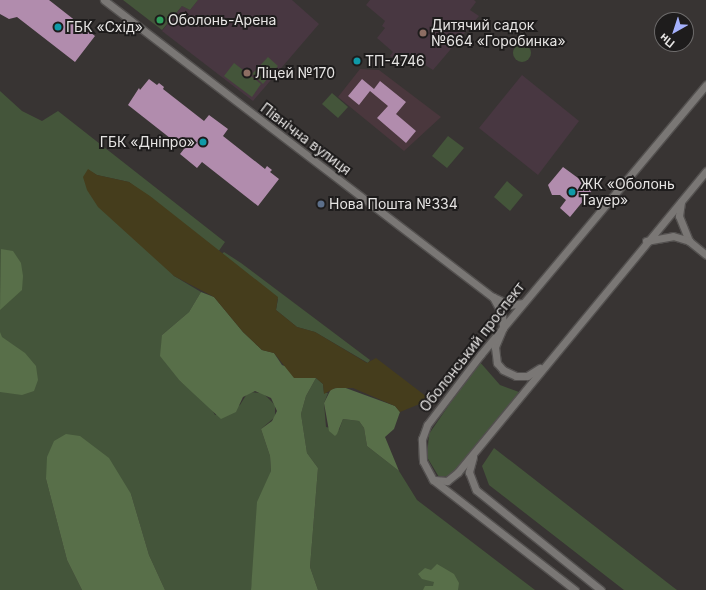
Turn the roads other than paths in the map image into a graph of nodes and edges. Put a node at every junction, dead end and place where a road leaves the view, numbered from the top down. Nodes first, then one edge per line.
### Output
1 (104, 0) edge
2 (706, 85) edge
3 (706, 171) edge
4 (683, 199) junction
5 (646, 241) junction
6 (689, 241) junction
7 (706, 255) edge
8 (493, 297) junction
9 (522, 302) junction
10 (502, 328) junction
11 (547, 363) junction
12 (475, 453) junction
13 (433, 480) junction
14 (575, 590) edge
15 (601, 590) edge

1 - 8 main road, Північна вулиця
2 - 9 main road, Оболонський проспект
3 - 4 main road
4 - 5 main road
4 - 6 main road
5 - 6 main road
5 - 11 main road
6 - 7 main road
8 - 9 main road, Північна вулиця
8 - 10 main road, Північна вулиця
9 - 10 main road, Оболонський проспект
10 - 11 main road
10 - 13 main road, Оболонський проспект
11 - 12 main road
12 - 13 main road
12 - 15 main road
13 - 14 main road

